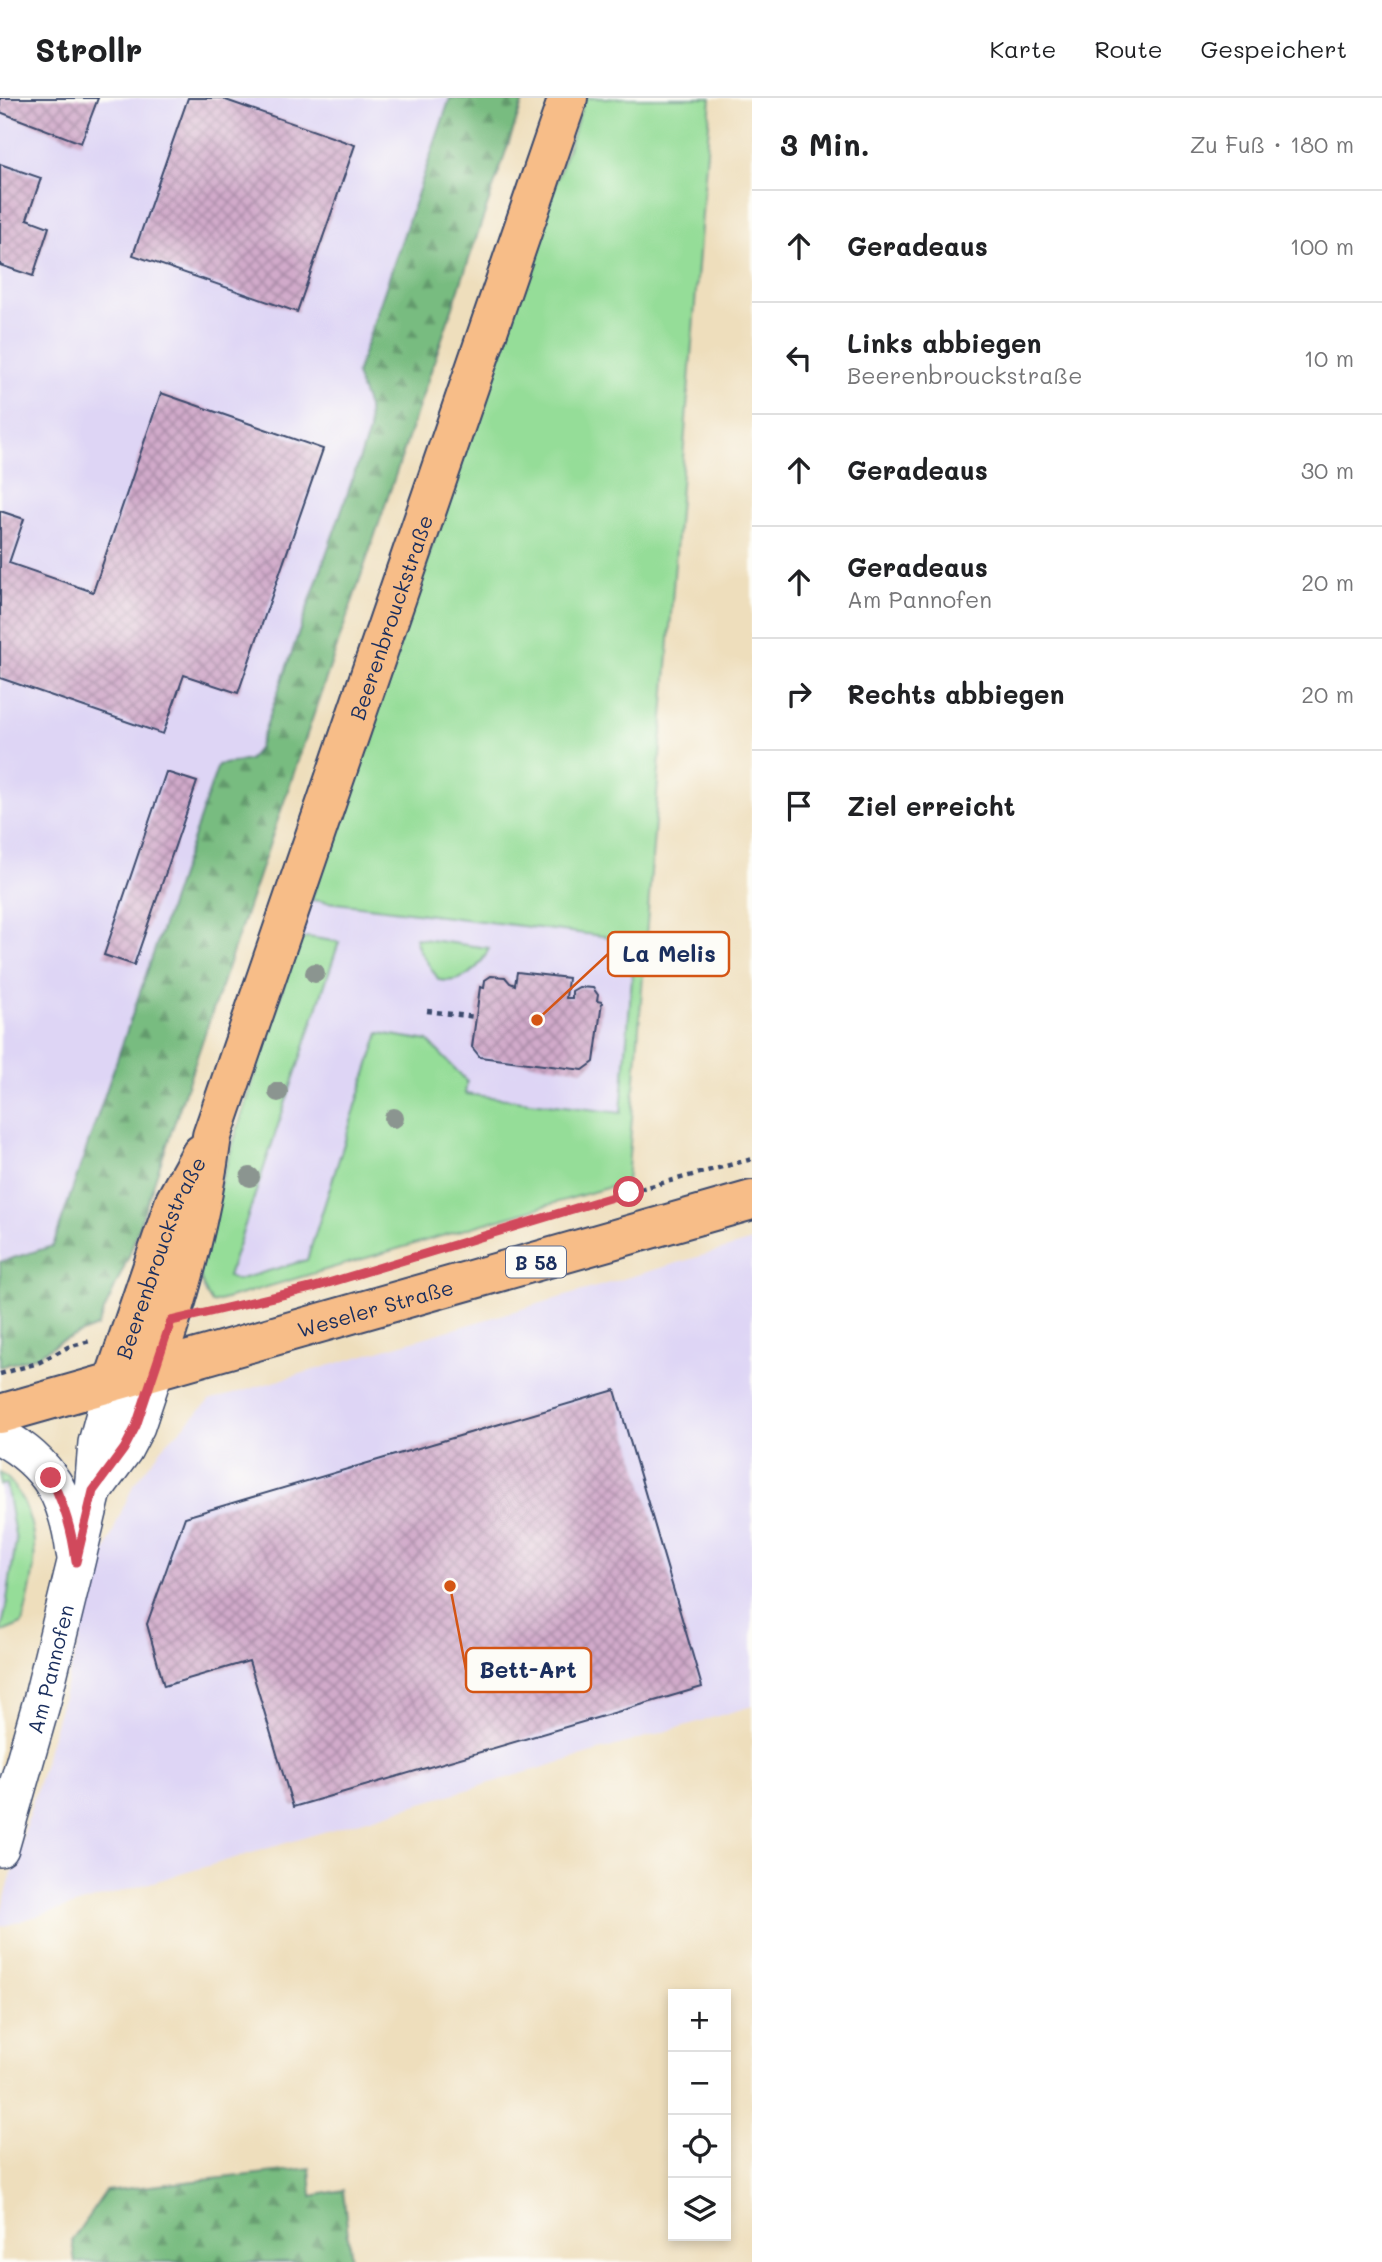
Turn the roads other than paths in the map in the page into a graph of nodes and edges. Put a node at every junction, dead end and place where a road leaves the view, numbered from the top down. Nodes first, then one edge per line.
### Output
1 (568, 98) edge
2 (212, 1136) junction
3 (752, 1200) edge
4 (155, 1369) junction
5 (114, 1380) junction
6 (0, 1414) edge
7 (0, 1436) edge
8 (93, 1491) junction
9 (76, 1562) junction
10 (0, 1848) edge

1 - 2 main road, Beerenbrouckstraße
2 - 4 main road, Beerenbrouckstraße
2 - 5 main road, Beerenbrouckstraße
3 - 4 main road, Weseler Straße / B 58
4 - 5 main road, Weseler Straße / B 58
4 - 8 street
5 - 6 main road, Weseler Straße / B 58
5 - 8 street
7 - 9 street
8 - 9 street, Am Pannofen
9 - 10 street, Am Pannofen

